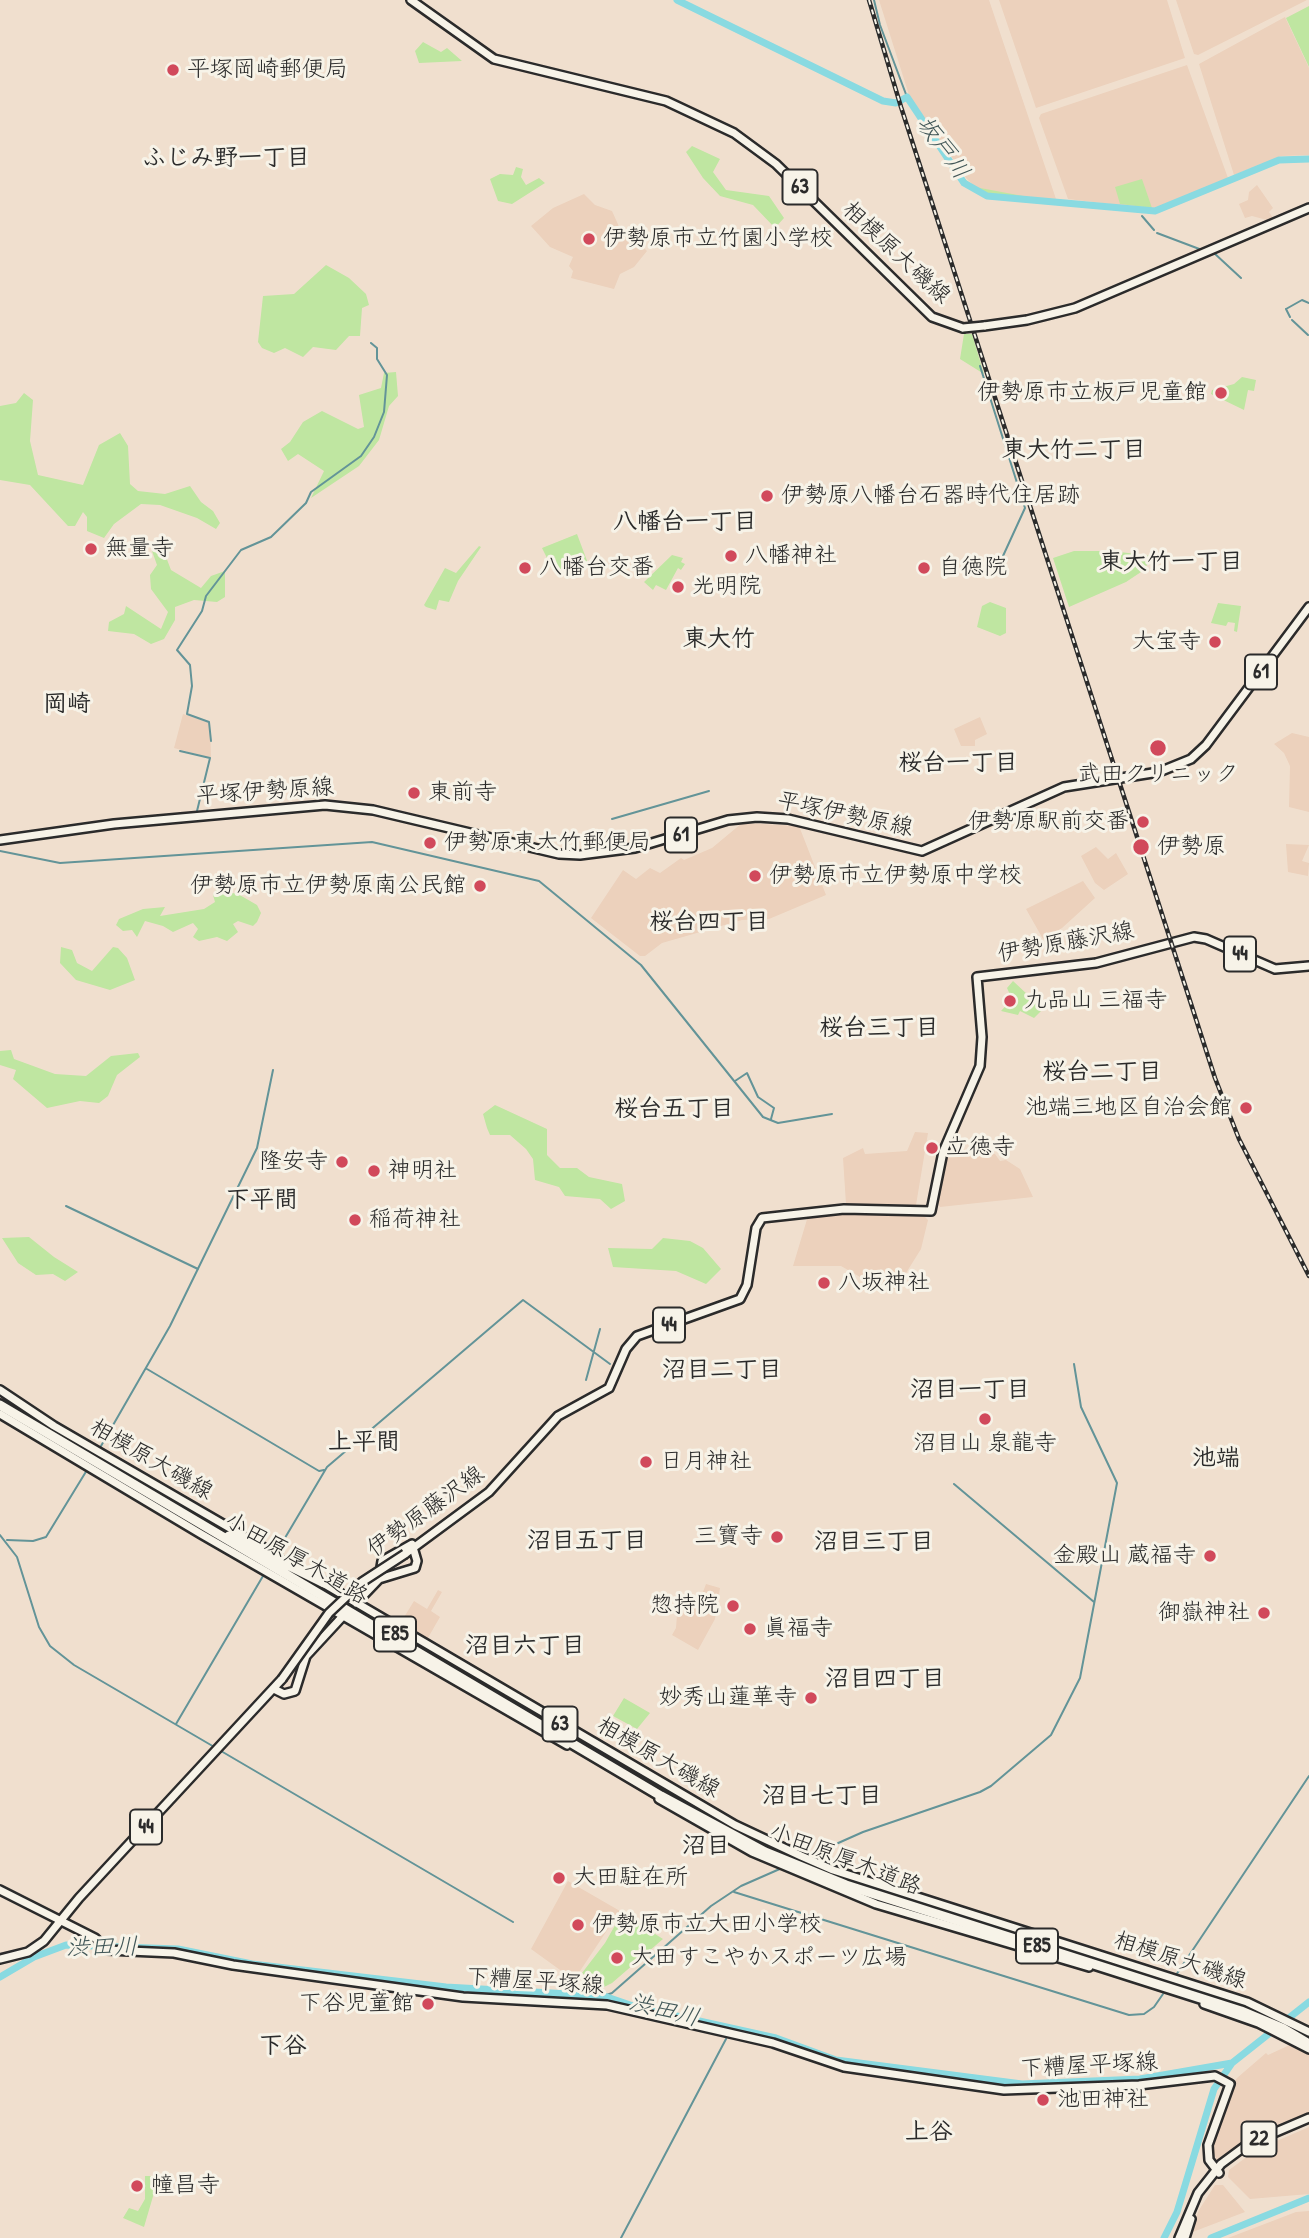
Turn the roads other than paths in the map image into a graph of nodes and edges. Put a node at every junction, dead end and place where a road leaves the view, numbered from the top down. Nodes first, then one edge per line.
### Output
1 (411, 0) edge
2 (1309, 208) edge
3 (1309, 607) edge
4 (0, 841) edge
5 (1309, 966) edge
6 (0, 1390) edge
7 (0, 1399) edge
8 (0, 1405) edge
9 (0, 1414) edge
10 (228, 1538) junction
11 (414, 1549) junction
12 (379, 1579) junction
13 (324, 1583) junction
14 (356, 1603) junction
15 (342, 1616) junction
16 (274, 1689) junction
17 (796, 1863) junction
18 (0, 1890) edge
19 (60, 1923) junction
20 (0, 1959) edge
21 (1282, 2025) junction
22 (1309, 2032) edge
23 (1309, 2038) edge
24 (1309, 2047) edge
25 (1309, 2120) edge
26 (1218, 2171) junction
27 (1179, 2238) edge
28 (1185, 2238) edge

1 - 2 main road, 相模原大磯線 / 63, bridge
3 - 4 main road, 平塚伊勢原線 / 61
5 - 11 main road, 伊勢原藤沢線 / 44
6 - 13 main road, 相模原大磯線 / 63
7 - 10 highway, 小田原厚木道路 / E85
8 - 10 highway, 小田原厚木道路 / E85
9 - 15 main road, 相模原大磯線 / 63
10 - 13 highway
10 - 15 highway, E85
10 - 17 highway, 小田原厚木道路 / E85
11 - 12 main road
11 - 12 main road
11 - 16 main road, 伊勢原藤沢線 / 44, bridge
12 - 14 main road
13 - 14 main road, 相模原大磯線 / 63
14 - 17 main road, 相模原大磯線 / 63
15 - 16 main road
15 - 17 main road, 相模原大磯線 / 63
16 - 19 main road, 伊勢原藤沢線 / 44
17 - 21 highway, 小田原厚木道路 / E85
17 - 21 main road, 相模原大磯線 / 63
18 - 19 main road, 下糟屋平塚線
19 - 20 main road, 伊勢原藤沢線 / 44
19 - 26 main road, 下糟屋平塚線
21 - 22 main road, 相模原大磯線 / 63
21 - 23 highway, 小田原厚木道路 / E85
21 - 24 highway, 小田原厚木道路 / E85
25 - 26 main road, 22
26 - 27 main road, 22
26 - 28 main road, 22

